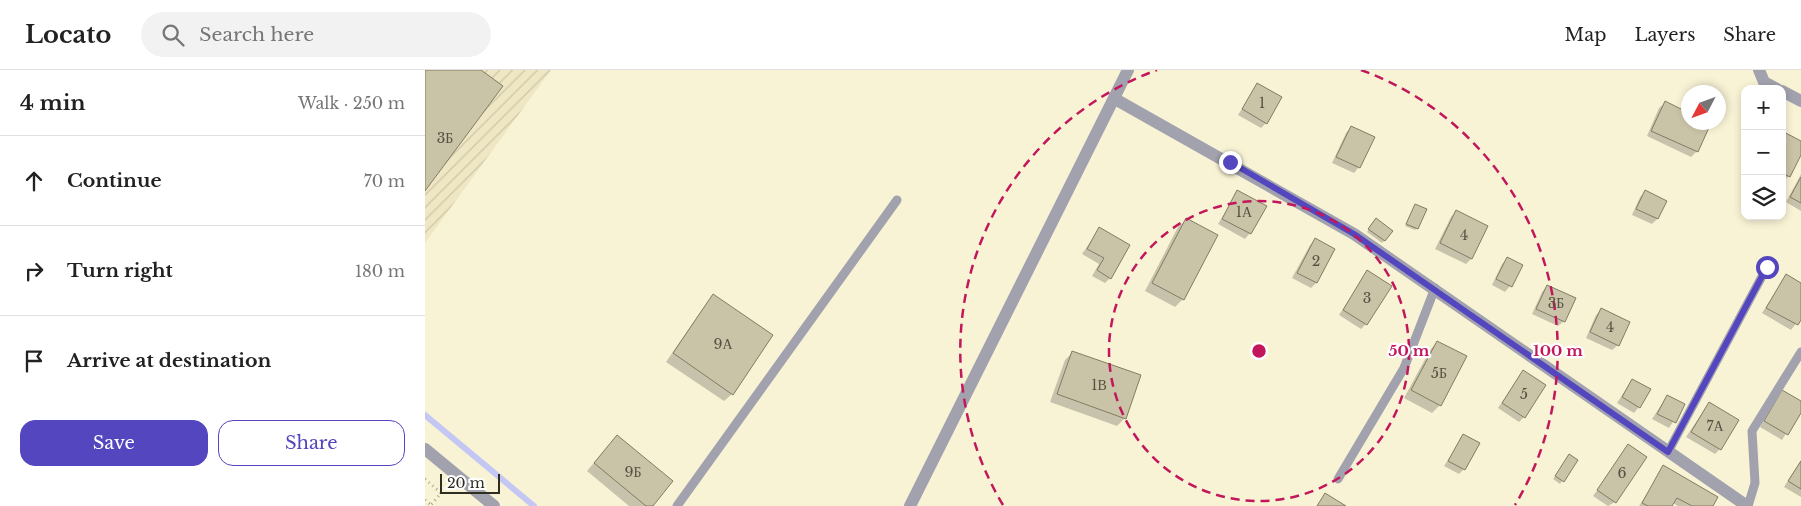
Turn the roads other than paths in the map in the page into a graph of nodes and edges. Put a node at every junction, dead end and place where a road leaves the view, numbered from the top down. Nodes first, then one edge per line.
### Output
1 (1128, 70) edge
2 (1759, 70) edge
3 (1770, 85) edge
4 (1786, 93) edge
5 (1115, 99) junction
6 (1801, 101) edge
7 (897, 200) dead end
8 (1767, 267) dead end
9 (1435, 288) junction
10 (1801, 352) edge
11 (425, 449) edge
12 (1668, 452) junction
13 (1338, 479) dead end
14 (494, 506) edge
15 (677, 506) edge
16 (909, 506) edge
17 (1747, 506) edge

1 - 5 street
2 - 3 street
4 - 6 street
5 - 9 street
5 - 16 street
7 - 15 lane
8 - 12 lane
9 - 12 street
9 - 13 lane
10 - 17 lane
11 - 14 street
12 - 17 street

